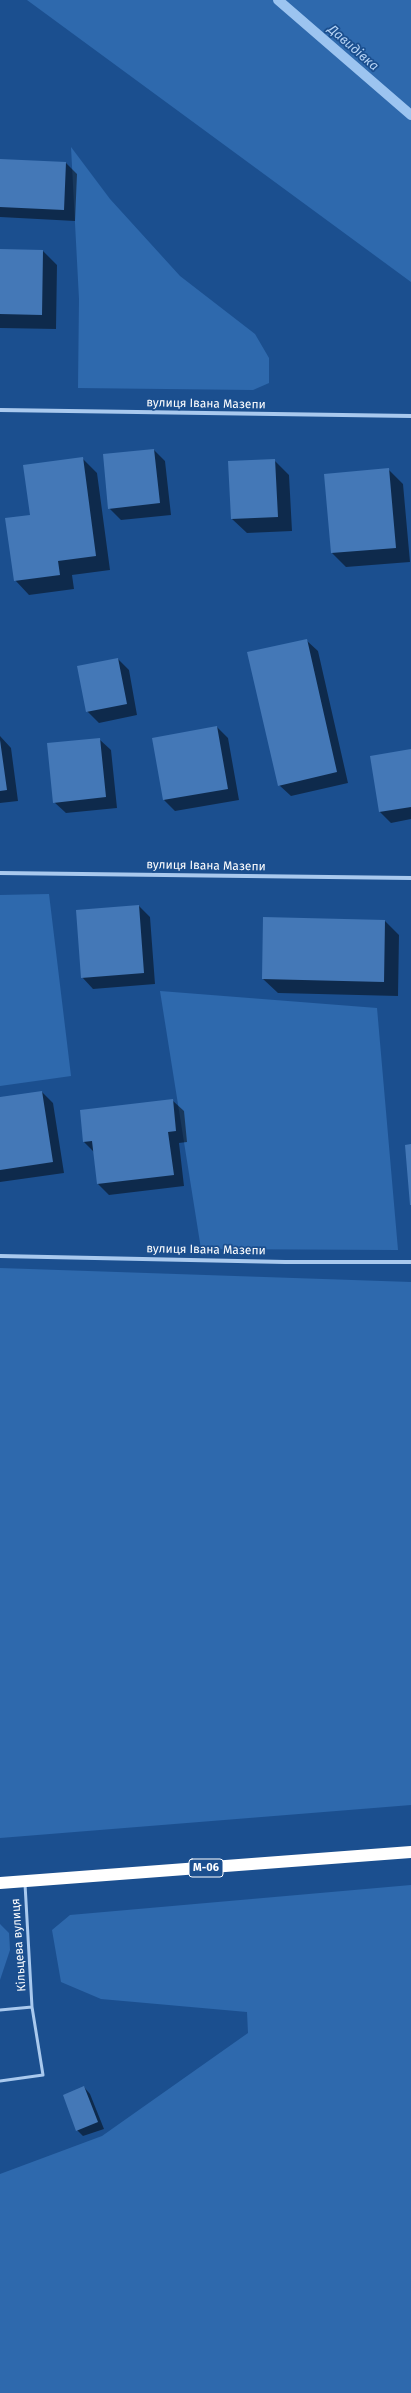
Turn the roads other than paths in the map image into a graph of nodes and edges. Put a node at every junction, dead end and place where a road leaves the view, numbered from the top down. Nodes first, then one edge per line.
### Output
1 (0, 410) edge
2 (411, 416) edge
3 (0, 872) edge
4 (411, 878) edge
5 (0, 1256) edge
6 (411, 1262) edge
7 (411, 1852) edge
8 (25, 1883) junction
9 (0, 1884) edge
10 (32, 2007) junction
11 (0, 2010) edge
12 (0, 2080) edge

1 - 2 street, вулиця Івана Мазепи
3 - 4 street, вулиця Івана Мазепи
5 - 6 street, вулиця Івана Мазепи
7 - 8 highway, М-06
8 - 9 highway, М-06
8 - 10 lane, Кільцева вулиця
10 - 11 lane, Кільцева вулиця
10 - 12 lane, Кільцева вулиця

